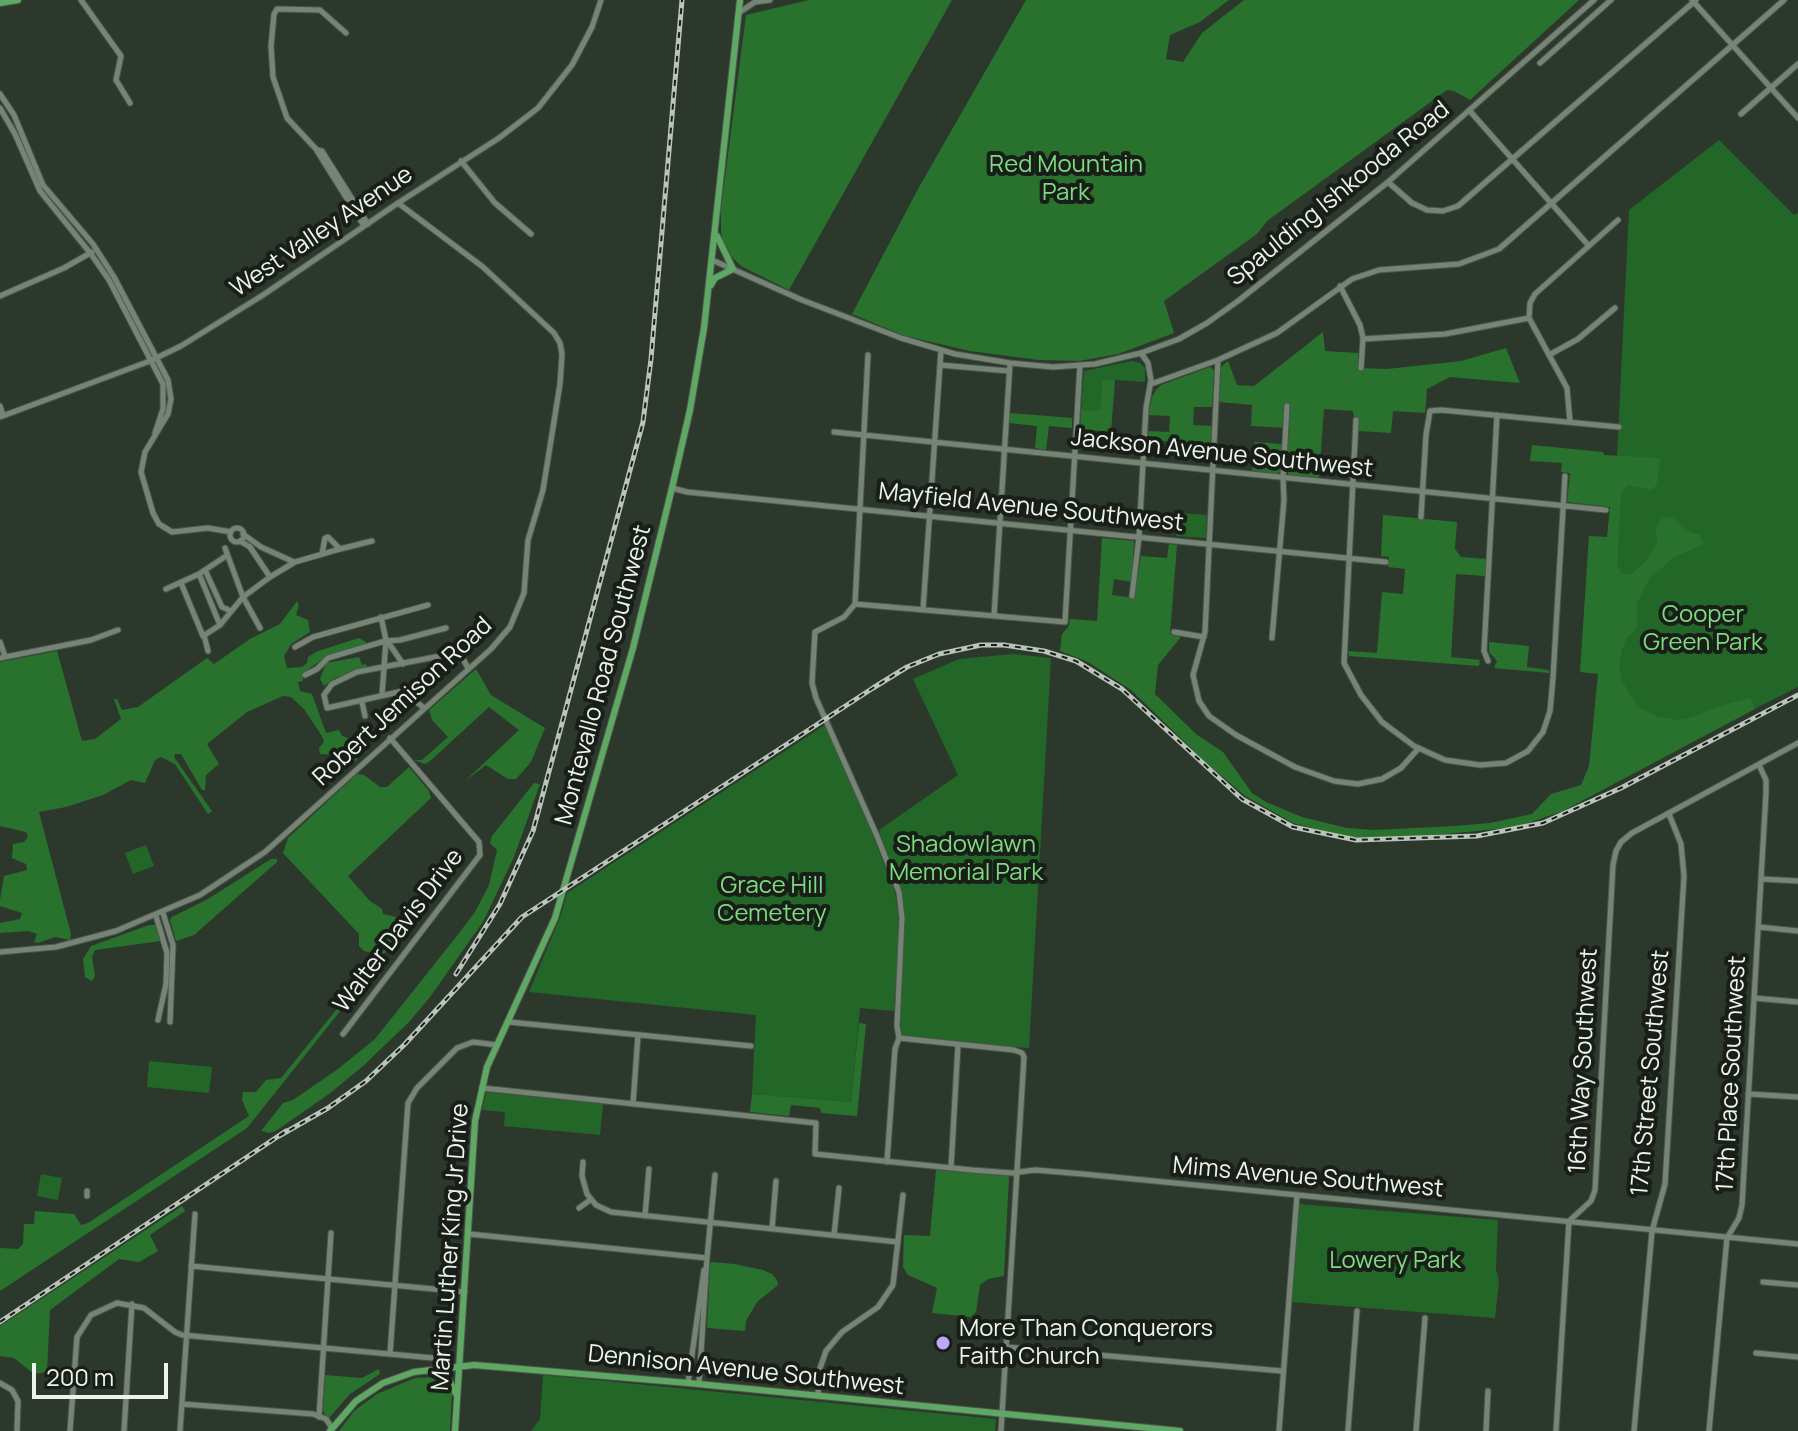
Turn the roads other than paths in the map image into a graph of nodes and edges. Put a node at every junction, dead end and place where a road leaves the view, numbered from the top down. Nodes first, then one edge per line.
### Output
1 (18, 0) edge
2 (81, 0) edge
3 (601, 0) edge
4 (740, 0) edge
5 (770, 0) edge
6 (1594, 0) edge
7 (1611, 0) edge
8 (1784, 0) edge
9 (1694, 1) edge
10 (0, 3) edge
11 (740, 12) junction
12 (346, 33) dead end
13 (1732, 45) junction
14 (1540, 63) dead end
15 (1798, 64) edge
16 (1771, 87) junction
17 (0, 94) edge
18 (130, 103) dead end
19 (0, 108) edge
20 (1469, 110) junction
21 (1741, 114) dead end
22 (1798, 118) edge
23 (1513, 159) junction
24 (461, 161) junction
25 (1388, 182) junction
26 (398, 203) junction
27 (1551, 203) junction
28 (1618, 220) dead end
29 (366, 225) junction
30 (715, 231) junction
31 (531, 234) dead end
32 (1589, 246) junction
33 (93, 251) junction
34 (712, 260) junction
35 (733, 269) junction
36 (1340, 286) junction
37 (709, 288) junction
38 (0, 296) edge
39 (1615, 308) dead end
40 (1529, 318) junction
41 (1363, 339) junction
42 (941, 350) junction
43 (1141, 353) junction
44 (868, 355) dead end
45 (1549, 355) junction
46 (158, 357) junction
47 (1218, 360) junction
48 (150, 361) junction
49 (1010, 363) junction
50 (940, 365) junction
51 (1080, 365) junction
52 (1361, 368) dead end
53 (1009, 371) junction
54 (1151, 384) junction
55 (0, 406) edge
56 (1287, 406) dead end
57 (1497, 415) junction
58 (2, 416) edge
59 (1356, 420) dead end
60 (1570, 422) junction
61 (1619, 427) dead end
62 (834, 432) dead end
63 (865, 435) junction
64 (153, 437) junction
65 (935, 444) junction
66 (1004, 450) junction
67 (1075, 457) junction
68 (1143, 464) junction
69 (1213, 471) junction
70 (1565, 476) dead end
71 (1283, 478) junction
72 (1353, 485) junction
73 (672, 488) junction
74 (1423, 492) junction
75 (1493, 498) junction
76 (1563, 506) junction
77 (861, 509) junction
78 (1606, 510) dead end
79 (929, 517) junction
80 (1421, 517) dead end
81 (1000, 523) junction
82 (1070, 530) junction
83 (231, 532) junction
84 (243, 534) junction
85 (1139, 537) junction
86 (240, 541) junction
87 (372, 541) dead end
88 (1209, 544) junction
89 (225, 548) dead end
90 (340, 549) junction
91 (1278, 552) junction
92 (322, 554) junction
93 (226, 556) junction
94 (1349, 559) junction
95 (295, 562) junction
96 (1386, 562) dead end
97 (202, 572) junction
98 (270, 577) junction
99 (181, 583) junction
100 (166, 589) dead end
101 (1132, 596) dead end
102 (243, 597) junction
103 (855, 604) junction
104 (428, 605) dead end
105 (923, 610) junction
106 (231, 611) junction
107 (994, 616) junction
108 (381, 617) junction
109 (220, 625) junction
110 (260, 628) dead end
111 (446, 628) dead end
112 (118, 630) dead end
113 (1174, 632) dead end
114 (204, 635) junction
115 (1204, 637) junction
116 (1272, 638) dead end
117 (386, 640) junction
118 (0, 642) edge
119 (295, 647) dead end
120 (208, 651) dead end
121 (2, 657) edge
122 (1488, 661) dead end
123 (403, 664) junction
124 (385, 668) junction
125 (468, 668) junction
126 (305, 675) dead end
127 (382, 695) junction
128 (362, 702) junction
129 (424, 708) junction
130 (365, 716) dead end
131 (390, 738) junction
132 (1798, 743) edge
133 (1418, 749) junction
134 (1759, 765) junction
135 (1669, 814) junction
136 (1762, 879) junction
137 (1798, 881) edge
138 (163, 913) junction
139 (156, 916) junction
140 (1759, 927) junction
141 (1798, 931) edge
142 (0, 952) edge
143 (1754, 998) junction
144 (1798, 1002) edge
145 (158, 1020) dead end
146 (170, 1022) dead end
147 (509, 1022) junction
148 (343, 1034) dead end
149 (638, 1035) junction
150 (899, 1038) junction
151 (497, 1045) junction
152 (958, 1045) junction
153 (751, 1046) dead end
154 (482, 1088) junction
155 (1748, 1094) junction
156 (1798, 1097) edge
157 (633, 1104) junction
158 (583, 1162) dead end
159 (887, 1162) junction
160 (951, 1168) junction
161 (649, 1169) dead end
162 (1016, 1172) junction
163 (715, 1175) dead end
164 (776, 1181) dead end
165 (839, 1188) dead end
166 (903, 1195) dead end
167 (1297, 1195) junction
168 (590, 1200) junction
169 (579, 1208) dead end
170 (195, 1214) dead end
171 (645, 1216) junction
172 (1569, 1221) junction
173 (710, 1223) junction
174 (772, 1229) junction
175 (1652, 1231) junction
176 (331, 1233) dead end
177 (469, 1234) junction
178 (834, 1235) junction
179 (1727, 1238) junction
180 (898, 1242) junction
181 (1798, 1244) edge
182 (707, 1258) junction
183 (191, 1266) junction
184 (328, 1279) junction
185 (1763, 1282) dead end
186 (1798, 1285) edge
187 (395, 1286) junction
188 (465, 1292) junction
189 (132, 1304) junction
190 (1357, 1311) dead end
191 (1425, 1318) dead end
192 (187, 1335) junction
193 (324, 1347) junction
194 (1006, 1347) junction
195 (1756, 1353) dead end
196 (390, 1354) junction
197 (1798, 1357) edge
198 (444, 1359) dead end
199 (460, 1367) junction
200 (432, 1370) junction
201 (1282, 1371) junction
202 (0, 1383) edge
203 (688, 1383) junction
204 (699, 1384) junction
205 (1488, 1391) dead end
206 (818, 1396) junction
207 (458, 1400) junction
208 (182, 1404) junction
209 (1001, 1414) junction
210 (319, 1417) junction
211 (1079, 1422) junction
212 (331, 1430) edge
213 (17, 1431) edge
214 (70, 1431) edge
215 (124, 1431) edge
216 (180, 1431) edge
217 (455, 1431) edge
218 (1001, 1431) edge
219 (1078, 1431) edge
220 (1179, 1431) edge
221 (1279, 1431) edge
222 (1348, 1431) edge
223 (1416, 1431) edge
224 (1486, 1431) edge
225 (1556, 1431) edge
226 (1634, 1431) edge
227 (1709, 1431) edge

1 - 10 main road
2 - 18 street
3 - 24 street, West Valley Avenue
4 - 11 main road
5 - 11 street
6 - 20 street, Spaulding Ishkooda Road
7 - 14 street
8 - 13 street
9 - 13 street
9 - 23 street
11 - 30 main road
12 - 29 street
13 - 16 street
13 - 27 street
15 - 16 street
16 - 21 street
16 - 22 street
17 - 33 street
19 - 33 street
20 - 23 street
20 - 25 street, Spaulding Ishkooda Road
23 - 25 street
23 - 27 street
24 - 26 street, West Valley Avenue
24 - 31 street
25 - 43 street, Spaulding Ishkooda Road
26 - 29 street, West Valley Avenue
26 - 125 street, Robert Jemison Road
27 - 32 street
27 - 36 street
28 - 32 street
29 - 46 street, West Valley Avenue
30 - 34 main road
30 - 35 main road
32 - 40 street
33 - 38 street
33 - 46 street
33 - 48 street
34 - 35 street
34 - 37 main road, Montevallo Road Southwest
35 - 37 main road
35 - 42 street
36 - 41 street
36 - 47 street
37 - 73 main road, Montevallo Road Southwest
39 - 45 street
40 - 41 street
40 - 45 street
41 - 52 street
42 - 49 street, Spaulding Ishkooda Road
42 - 50 street
43 - 51 street, Spaulding Ishkooda Road
43 - 54 street
44 - 63 street
45 - 60 street
46 - 48 street, West Valley Avenue
46 - 64 street
47 - 54 street
47 - 69 street
48 - 58 street, West Valley Avenue
48 - 64 street
49 - 51 street, Spaulding Ishkooda Road
49 - 53 street
50 - 53 street
50 - 65 street
51 - 67 street
53 - 66 street
54 - 68 street
55 - 58 street
56 - 71 street
57 - 60 street
57 - 74 street
57 - 75 street
59 - 72 street
60 - 61 street
62 - 63 street, Jackson Avenue Southwest
63 - 65 street, Jackson Avenue Southwest
63 - 77 street
64 - 83 street
65 - 66 street, Jackson Avenue Southwest
65 - 79 street
66 - 67 street, Jackson Avenue Southwest
66 - 81 street
67 - 68 street, Jackson Avenue Southwest
67 - 82 street
68 - 69 street, Jackson Avenue Southwest
68 - 85 street
69 - 71 street, Jackson Avenue Southwest
69 - 88 street
70 - 76 street
71 - 72 street, Jackson Avenue Southwest
71 - 91 street
72 - 74 street, Jackson Avenue Southwest
72 - 94 street
73 - 77 street, Mayfield Avenue Southwest
73 - 147 main road, Montevallo Road Southwest
74 - 75 street, Jackson Avenue Southwest
74 - 80 street
75 - 76 street, Jackson Avenue Southwest
75 - 122 street
76 - 78 street, Jackson Avenue Southwest
76 - 133 street
77 - 79 street, Mayfield Avenue Southwest
77 - 103 street
79 - 81 street, Mayfield Avenue Southwest
79 - 105 street
81 - 82 street, Mayfield Avenue Southwest
81 - 107 street
82 - 85 street, Mayfield Avenue Southwest
82 - 107 street
83 - 84 street
83 - 86 street
84 - 86 street
84 - 95 street
85 - 88 street, Mayfield Avenue Southwest
85 - 101 street
86 - 98 street
87 - 90 street
88 - 91 street, Mayfield Avenue Southwest
88 - 115 street
89 - 93 street
90 - 92 street
90 - 92 street
91 - 94 street, Mayfield Avenue Southwest
91 - 116 street
92 - 95 street
93 - 97 street
93 - 102 street
94 - 96 street, Mayfield Avenue Southwest
94 - 133 street
95 - 98 street
97 - 99 street
97 - 106 street
97 - 109 street
98 - 102 street
99 - 100 street
99 - 114 street
102 - 106 street
102 - 110 street
103 - 105 street
103 - 150 street
104 - 108 street
105 - 107 street
106 - 109 street
108 - 117 street, Robert Jemison Road
108 - 119 street
109 - 114 street
111 - 117 street, Robert Jemison Road
112 - 121 street
113 - 115 street
114 - 120 street
115 - 133 street
117 - 123 street, Robert Jemison Road
117 - 124 street, Robert Jemison Road
117 - 126 street, Robert Jemison Road
118 - 121 street
123 - 124 street
123 - 125 street
124 - 127 street, Robert Jemison Road
124 - 128 street, Robert Jemison Road
125 - 129 street, Robert Jemison Road
127 - 128 street, Robert Jemison Road
127 - 129 street
128 - 130 street, Robert Jemison Road
129 - 131 street, Robert Jemison Road
131 - 138 street, Robert Jemison Road
131 - 148 street, Walter Davis Drive
132 - 134 street, 16th Way Southwest
134 - 135 street, 16th Way Southwest
134 - 136 street, 17th Place Southwest
135 - 172 street, 16th Way Southwest
135 - 175 street, 17th Street Southwest
136 - 137 street
136 - 140 street, 17th Place Southwest
138 - 139 street, Robert Jemison Road
138 - 146 street
139 - 142 street, Robert Jemison Road
139 - 145 street
140 - 141 street
140 - 143 street, 17th Place Southwest
143 - 144 street
143 - 155 street, 17th Place Southwest
147 - 149 street
147 - 151 main road, Martin Luther King Jr Drive
149 - 153 street
149 - 157 street
150 - 152 street
150 - 159 street
151 - 154 main road, Martin Luther King Jr Drive
151 - 187 street
152 - 160 street
152 - 162 street
154 - 157 street
154 - 177 main road, Martin Luther King Jr Drive
155 - 156 street
155 - 179 street, 17th Place Southwest
157 - 159 street, Mims Avenue Southwest
158 - 168 street
159 - 160 street, Mims Avenue Southwest
160 - 162 street, Mims Avenue Southwest
161 - 171 street
162 - 167 street, Mims Avenue Southwest
162 - 194 street
163 - 173 street
164 - 174 street
165 - 178 street
166 - 180 street
167 - 172 street, Mims Avenue Southwest
167 - 201 street
168 - 169 street
168 - 171 street
170 - 183 street
171 - 173 street
172 - 175 street, Mims Avenue Southwest
172 - 225 street
173 - 174 street
173 - 182 street
174 - 178 street
175 - 179 street, Mims Avenue Southwest
175 - 226 street, 17th Street Southwest
176 - 184 street
177 - 182 street
177 - 188 main road, Martin Luther King Jr Drive
178 - 180 street
179 - 181 street, Mims Avenue Southwest
179 - 227 street, 17th Place Southwest
180 - 206 street
182 - 203 street
182 - 204 street
183 - 184 street
183 - 192 street
184 - 187 street
184 - 193 street
185 - 186 street
187 - 188 street
187 - 196 street
188 - 199 main road, Martin Luther King Jr Drive
189 - 192 street
189 - 214 street
189 - 215 street
190 - 222 street
191 - 223 street
192 - 193 street
192 - 208 street
193 - 196 street
193 - 210 street
194 - 201 street
194 - 209 street
195 - 197 street
196 - 198 street
199 - 200 main road, Dennison Avenue Southwest
199 - 203 main road, Dennison Avenue Southwest
199 - 207 main road, Martin Luther King Jr Drive
200 - 207 main road
200 - 212 main road, Dennison Avenue Southwest
201 - 221 street
202 - 213 street
203 - 204 main road, Dennison Avenue Southwest
204 - 206 main road, Dennison Avenue Southwest
205 - 224 street
206 - 209 main road, Dennison Avenue Southwest
207 - 217 main road, Martin Luther King Jr Drive
208 - 210 street
208 - 216 street
209 - 211 main road, Dennison Avenue Southwest
209 - 218 street
210 - 212 street
211 - 219 street
211 - 220 main road, Dennison Avenue Southwest

